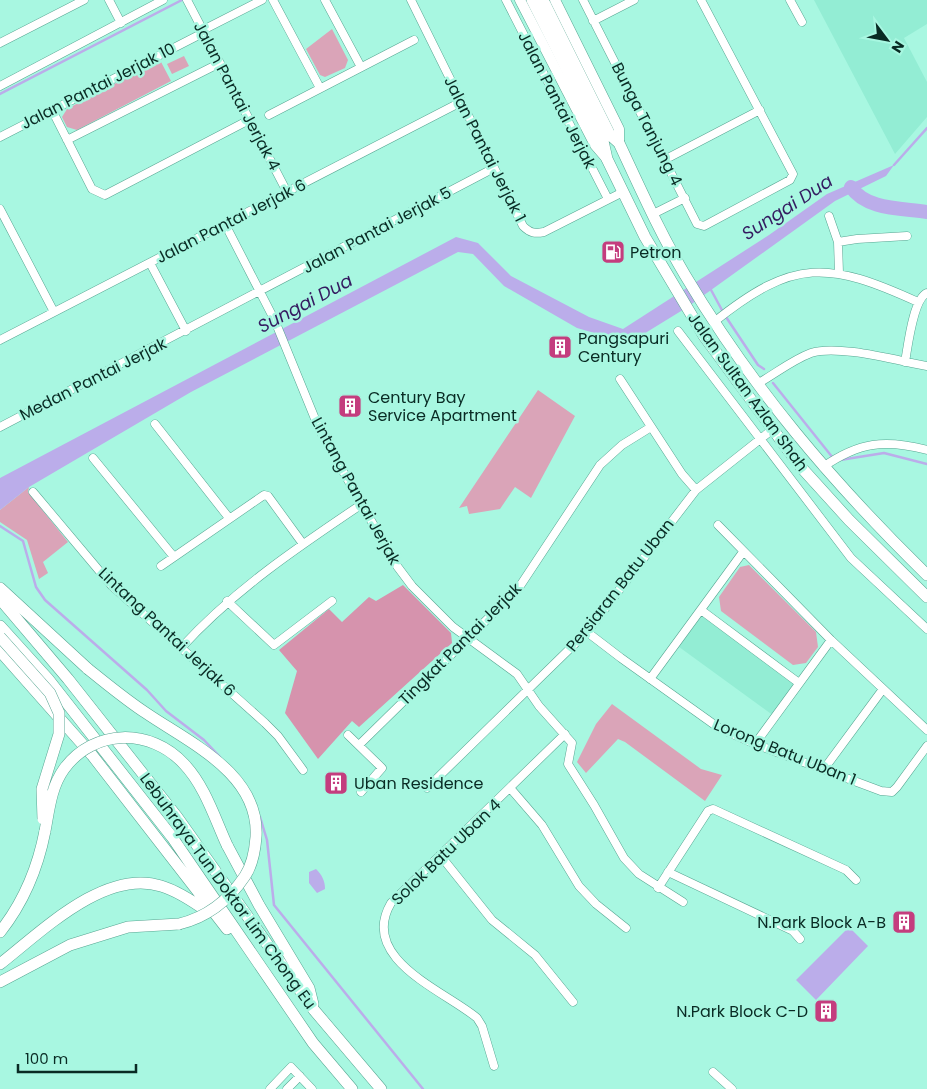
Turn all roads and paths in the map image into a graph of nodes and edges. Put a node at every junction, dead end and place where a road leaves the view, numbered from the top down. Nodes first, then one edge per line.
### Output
1 (84, 0) edge
2 (109, 0) edge
3 (163, 0) edge
4 (187, 0) edge
5 (262, 0) edge
6 (274, 0) edge
7 (325, 0) edge
8 (411, 0) edge
9 (506, 0) edge
10 (520, 0) edge
11 (532, 0) edge
12 (543, 0) edge
13 (555, 0) edge
14 (583, 0) edge
15 (634, 0) edge
16 (701, 0) edge
17 (790, 0) edge
18 (594, 21) junction
19 (802, 22) dead end
20 (121, 23) junction
21 (200, 33) junction
22 (414, 40) dead end
23 (0, 43) edge
24 (562, 47) junction
25 (220, 63) junction
26 (360, 67) junction
27 (0, 86) edge
28 (320, 88) junction
29 (461, 102) junction
30 (52, 110) junction
31 (760, 110) junction
32 (269, 115) dead end
33 (249, 120) junction
34 (0, 137) edge
35 (67, 140) junction
36 (619, 143) junction
37 (607, 159) junction
38 (666, 159) junction
39 (494, 168) junction
40 (287, 192) junction
41 (622, 192) junction
42 (685, 198) junction
43 (608, 199) junction
44 (0, 209) edge
45 (653, 214) junction
46 (829, 216) dead end
47 (224, 224) junction
48 (907, 236) dead end
49 (838, 242) junction
50 (150, 263) junction
51 (839, 273) junction
52 (260, 292) junction
53 (926, 293) edge
54 (918, 302) junction
55 (54, 312) junction
56 (718, 319) junction
57 (186, 331) junction
58 (678, 331) dead end
59 (0, 340) edge
60 (905, 362) junction
61 (927, 366) edge
62 (620, 379) dead end
63 (757, 384) junction
64 (155, 424) dead end
65 (0, 427) edge
66 (651, 427) junction
67 (773, 429) junction
68 (759, 440) junction
69 (927, 450) edge
70 (93, 458) dead end
71 (827, 464) junction
72 (696, 490) junction
73 (33, 492) dead end
74 (362, 504) junction
75 (229, 518) junction
76 (718, 525) dead end
77 (303, 544) junction
78 (743, 552) junction
79 (174, 557) junction
80 (161, 566) dead end
81 (927, 575) edge
82 (0, 588) edge
83 (927, 597) edge
84 (0, 599) edge
85 (227, 601) junction
86 (332, 601) dead end
87 (701, 610) junction
88 (0, 626) edge
89 (927, 629) edge
90 (587, 632) junction
91 (0, 638) edge
92 (466, 638) junction
93 (831, 640) junction
94 (181, 648) junction
95 (0, 651) edge
96 (650, 679) junction
97 (799, 683) junction
98 (883, 689) junction
99 (528, 690) junction
100 (927, 730) edge
101 (565, 734) junction
102 (348, 735) dead end
103 (755, 744) junction
104 (359, 745) junction
105 (927, 746) edge
106 (824, 769) junction
107 (303, 770) dead end
108 (428, 788) dead end
109 (511, 789) junction
110 (361, 792) dead end
111 (45, 831) junction
112 (440, 854) junction
113 (668, 872) junction
114 (856, 880) dead end
115 (658, 888) junction
116 (683, 902) dead end
117 (216, 917) junction
118 (626, 928) dead end
119 (0, 932) edge
120 (800, 939) dead end
121 (255, 960) junction
122 (0, 964) edge
123 (0, 982) edge
124 (572, 1002) dead end
125 (314, 1010) junction
126 (494, 1066) dead end
127 (714, 1072) dead end
128 (300, 1076) junction
129 (270, 1089) edge
130 (287, 1089) edge
131 (312, 1089) edge
132 (352, 1089) edge
133 (381, 1089) edge
134 (731, 1089) edge

1 - 23 street
2 - 20 street
3 - 20 street
4 - 21 street, Jalan Pantai Jerjak 4
5 - 21 street, Jalan Pantai Jerjak 10
6 - 28 street
7 - 26 street
8 - 29 street, Jalan Pantai Jerjak 1
9 - 43 street, Jalan Pantai Jerjak
10 - 37 main road, Jalan Sultan Azlan Shah
11 - 24 highway, Jalan Sultan Azlan Shah
12 - 24 highway, Jalan Sultan Azlan Shah
13 - 36 main road, Jalan Sultan Azlan Shah
14 - 18 street, Bunga Tanjung 4
15 - 18 street
16 - 31 street
17 - 19 street
18 - 38 street, Bunga Tanjung 4
20 - 27 street
21 - 25 street, Jalan Pantai Jerjak 4
21 - 30 street, Jalan Pantai Jerjak 10
22 - 26 street
24 - 36 highway, Jalan Sultan Azlan Shah
24 - 37 highway, Jalan Sultan Azlan Shah
25 - 33 street, Jalan Pantai Jerjak 4
25 - 35 street
26 - 28 street
28 - 32 street
29 - 39 street, Jalan Pantai Jerjak 1
29 - 40 street, Jalan Pantai Jerjak 6
30 - 34 street, Jalan Pantai Jerjak 10
30 - 35 street
31 - 38 street
31 - 42 street, Bunga Tanjung 4
33 - 35 street
33 - 40 street, Jalan Pantai Jerjak 4
36 - 45 highway, Jalan Sultan Azlan Shah
37 - 41 highway, Jalan Sultan Azlan Shah
38 - 42 street, Bunga Tanjung 4
39 - 43 street, Jalan Pantai Jerjak 1
39 - 52 street, Jalan Pantai Jerjak 5
40 - 47 street, Jalan Pantai Jerjak 6
41 - 43 street, Jalan Pantai Jerjak 1
41 - 67 highway, Jalan Sultan Azlan Shah
42 - 45 street
44 - 55 street
45 - 56 highway, Jalan Sultan Azlan Shah
46 - 49 street
47 - 50 street, Jalan Pantai Jerjak 6
47 - 52 street, Lintang Pantai Jerjak
48 - 49 street
49 - 51 street
50 - 55 street, Jalan Pantai Jerjak 6
50 - 57 street, Medan Pantai Jerjak
51 - 54 street
51 - 56 street
52 - 57 street, Medan Pantai Jerjak
52 - 74 street, Lintang Pantai Jerjak
53 - 54 street
54 - 60 street
55 - 59 street, Jalan Pantai Jerjak 6
56 - 63 highway, Jalan Sultan Azlan Shah
57 - 65 street, Medan Pantai Jerjak
58 - 68 street
60 - 61 street
60 - 63 street
62 - 66 street
63 - 71 highway, Jalan Sultan Azlan Shah
64 - 75 street
66 - 72 street
66 - 92 street, Tingkat Pantai Jerjak
67 - 68 street, Persiaran Batu Uban
67 - 83 highway, Jalan Sultan Azlan Shah
68 - 72 street, Persiaran Batu Uban
68 - 89 street
69 - 71 street
70 - 79 street
71 - 81 highway, Jalan Sultan Azlan Shah
72 - 90 street, Persiaran Batu Uban
73 - 94 street, Lintang Pantai Jerjak 6
74 - 77 street
74 - 92 street, Lintang Pantai Jerjak
75 - 77 street
75 - 79 street
76 - 78 street
77 - 85 street
78 - 87 street
78 - 93 street
79 - 80 street
82 - 123 highway, bridge
84 - 125 highway, Lebuhraya Tun Doktor Lim Chong Eu
85 - 86 street
85 - 94 street
87 - 96 street
87 - 97 street
88 - 121 highway, Lebuhraya Tun Doktor Lim Chong Eu
90 - 96 street, Lorong Batu Uban 1
90 - 99 street, Persiaran Batu Uban
91 - 111 highway, bridge
92 - 99 street, Lintang Pantai Jerjak
92 - 104 street, Tingkat Pantai Jerjak
93 - 97 street
93 - 98 street
94 - 107 street, Lintang Pantai Jerjak 6
95 - 117 highway
96 - 103 street, Lorong Batu Uban 1
97 - 103 street
98 - 100 street
98 - 106 street
99 - 101 street, Lintang Pantai Jerjak
99 - 108 street, Persiaran Batu Uban
101 - 109 street, Solok Batu Uban 4
101 - 115 street
102 - 104 street
103 - 106 street, Lorong Batu Uban 1
104 - 110 street
105 - 106 street, Lorong Batu Uban 1
109 - 112 street, Solok Batu Uban 4
109 - 118 street
111 - 119 highway
111 - 125 highway, bridge
112 - 124 street
112 - 126 street, Solok Batu Uban 4
113 - 114 street
113 - 115 street
113 - 120 street
115 - 116 street
117 - 121 highway
117 - 122 highway
121 - 132 highway, Lebuhraya Tun Doktor Lim Chong Eu
125 - 133 highway, Lebuhraya Tun Doktor Lim Chong Eu
127 - 134 street
128 - 129 street
128 - 130 street
128 - 131 street

